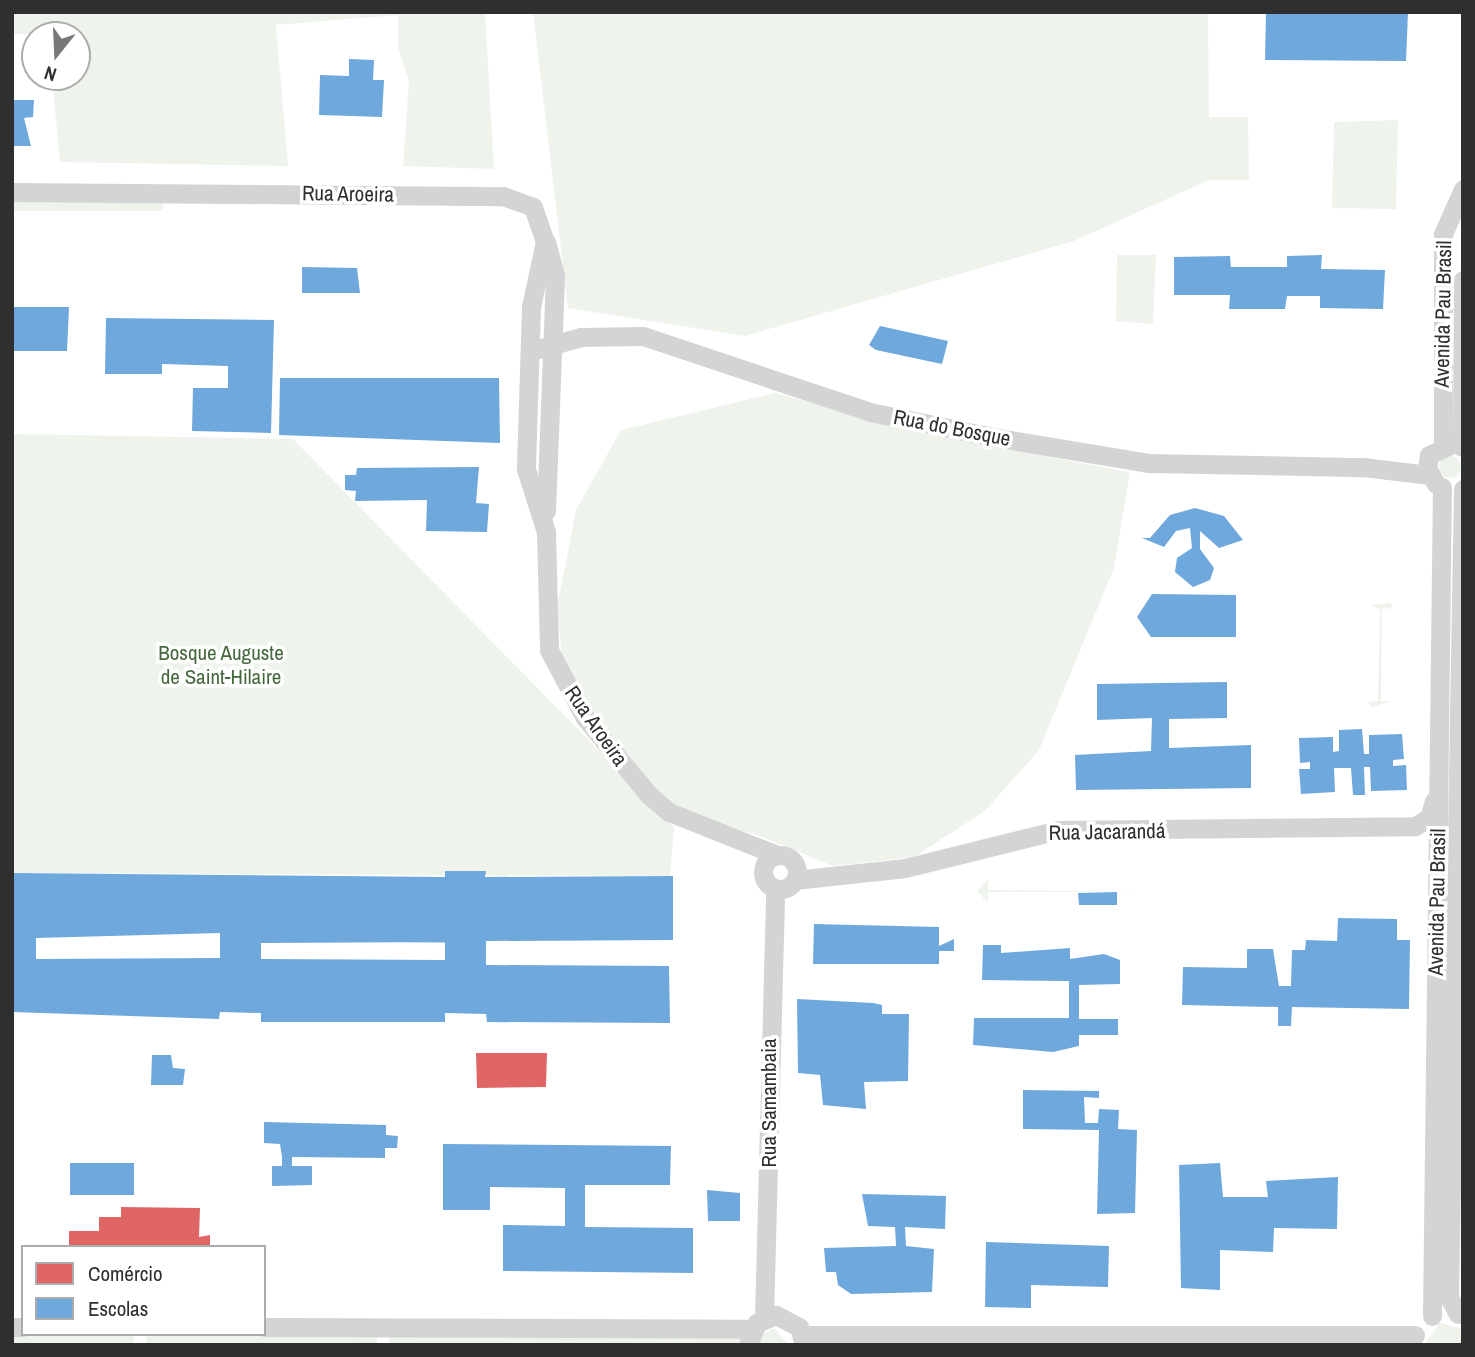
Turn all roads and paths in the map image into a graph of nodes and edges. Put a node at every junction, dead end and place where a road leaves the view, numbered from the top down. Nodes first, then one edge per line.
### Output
1 (1463, 189) edge
2 (12, 192) edge
3 (545, 241) junction
4 (1463, 279) edge
5 (554, 346) junction
6 (531, 351) junction
7 (1443, 444) junction
8 (1463, 447) edge
9 (1432, 475) junction
10 (1463, 486) edge
11 (546, 532) junction
12 (1439, 777) junction
13 (1370, 829) junction
14 (1437, 854) junction
15 (778, 860) junction
16 (848, 872) junction
17 (795, 880) junction
18 (775, 888) junction
19 (1461, 1315) edge
20 (1432, 1316) junction
21 (266, 1327) edge
22 (755, 1330) edge
23 (803, 1340) edge
24 (1414, 1340) edge

1 - 7 street, Avenida Pau Brasil
2 - 3 street, Rua Aroeira
3 - 5 street
3 - 6 street, Rua Aroeira
4 - 8 street, Avenida Pau Brasil
5 - 6 street
5 - 9 street, Rua do Bosque
5 - 11 street
6 - 11 street, Rua Aroeira
7 - 8 street
7 - 9 street
9 - 10 street, Rua do Bosque
9 - 12 street, Avenida Pau Brasil
10 - 19 street, Avenida Pau Brasil
11 - 15 street, Rua Aroeira
12 - 13 street
12 - 14 street, Avenida Pau Brasil
13 - 14 street
13 - 16 street, Rua Jacarandá
14 - 20 street, Avenida Pau Brasil
15 - 16 street, Rua Aroeira
15 - 17 street
15 - 18 street
16 - 17 street
17 - 18 street
18 - 22 street, Rua Samambaia
19 - 20 street
20 - 24 street
21 - 22 street
22 - 23 street
23 - 24 street

